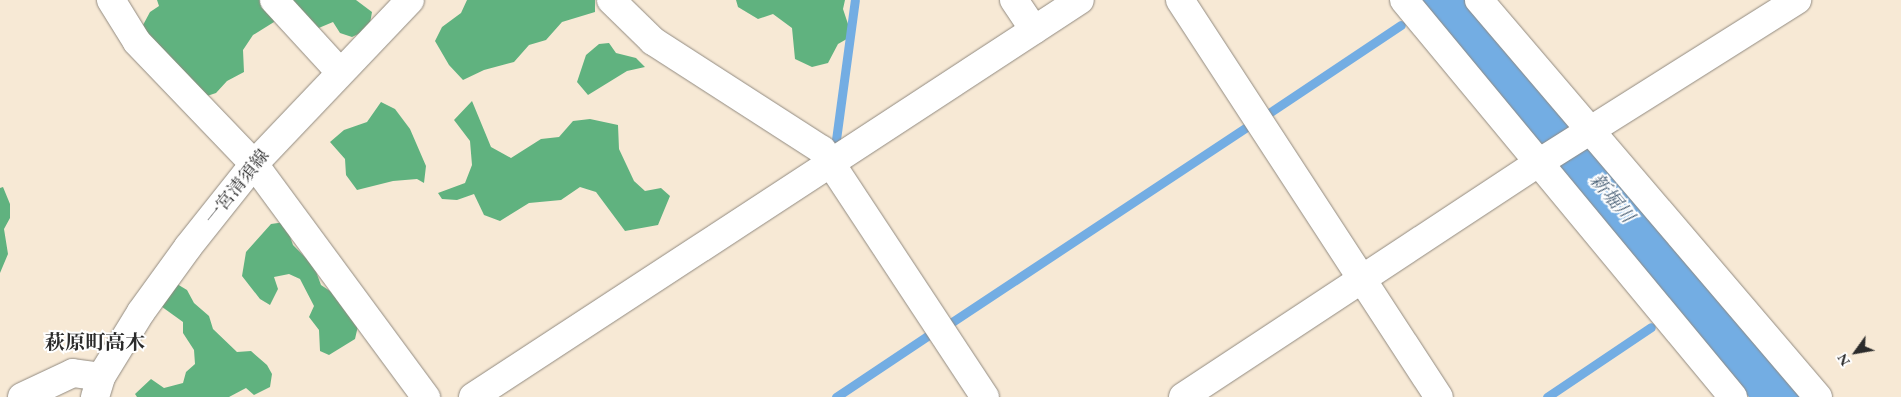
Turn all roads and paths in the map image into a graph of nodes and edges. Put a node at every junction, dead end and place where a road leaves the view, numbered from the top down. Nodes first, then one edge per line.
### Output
1 (111, 0) edge
2 (274, 0) edge
3 (410, 0) edge
4 (611, 0) edge
5 (1014, 0) edge
6 (1080, 0) edge
7 (1180, 0) edge
8 (1404, 0) edge
9 (1479, 0) edge
10 (1797, 0) edge
11 (1034, 30) junction
12 (339, 71) junction
13 (1590, 131) junction
14 (1540, 162) junction
15 (254, 164) junction
16 (831, 164) junction
17 (1361, 279) junction
18 (98, 387) edge
19 (22, 397) edge
20 (426, 397) edge
21 (473, 397) edge
22 (985, 397) edge
23 (1183, 397) edge
24 (1439, 397) edge
25 (1733, 397) edge
26 (1818, 397) edge

1 - 15 street
2 - 12 street
3 - 12 street, 一宮清須線
4 - 16 street
5 - 11 street
6 - 11 street
7 - 17 street
8 - 14 street
9 - 13 street
10 - 13 street
11 - 16 street
12 - 15 street, 一宮清須線
13 - 14 street
13 - 26 street
14 - 17 street
14 - 25 street
15 - 18 street, 一宮清須線
15 - 20 street
16 - 21 street
16 - 22 street
17 - 23 street
17 - 24 street
18 - 19 street

